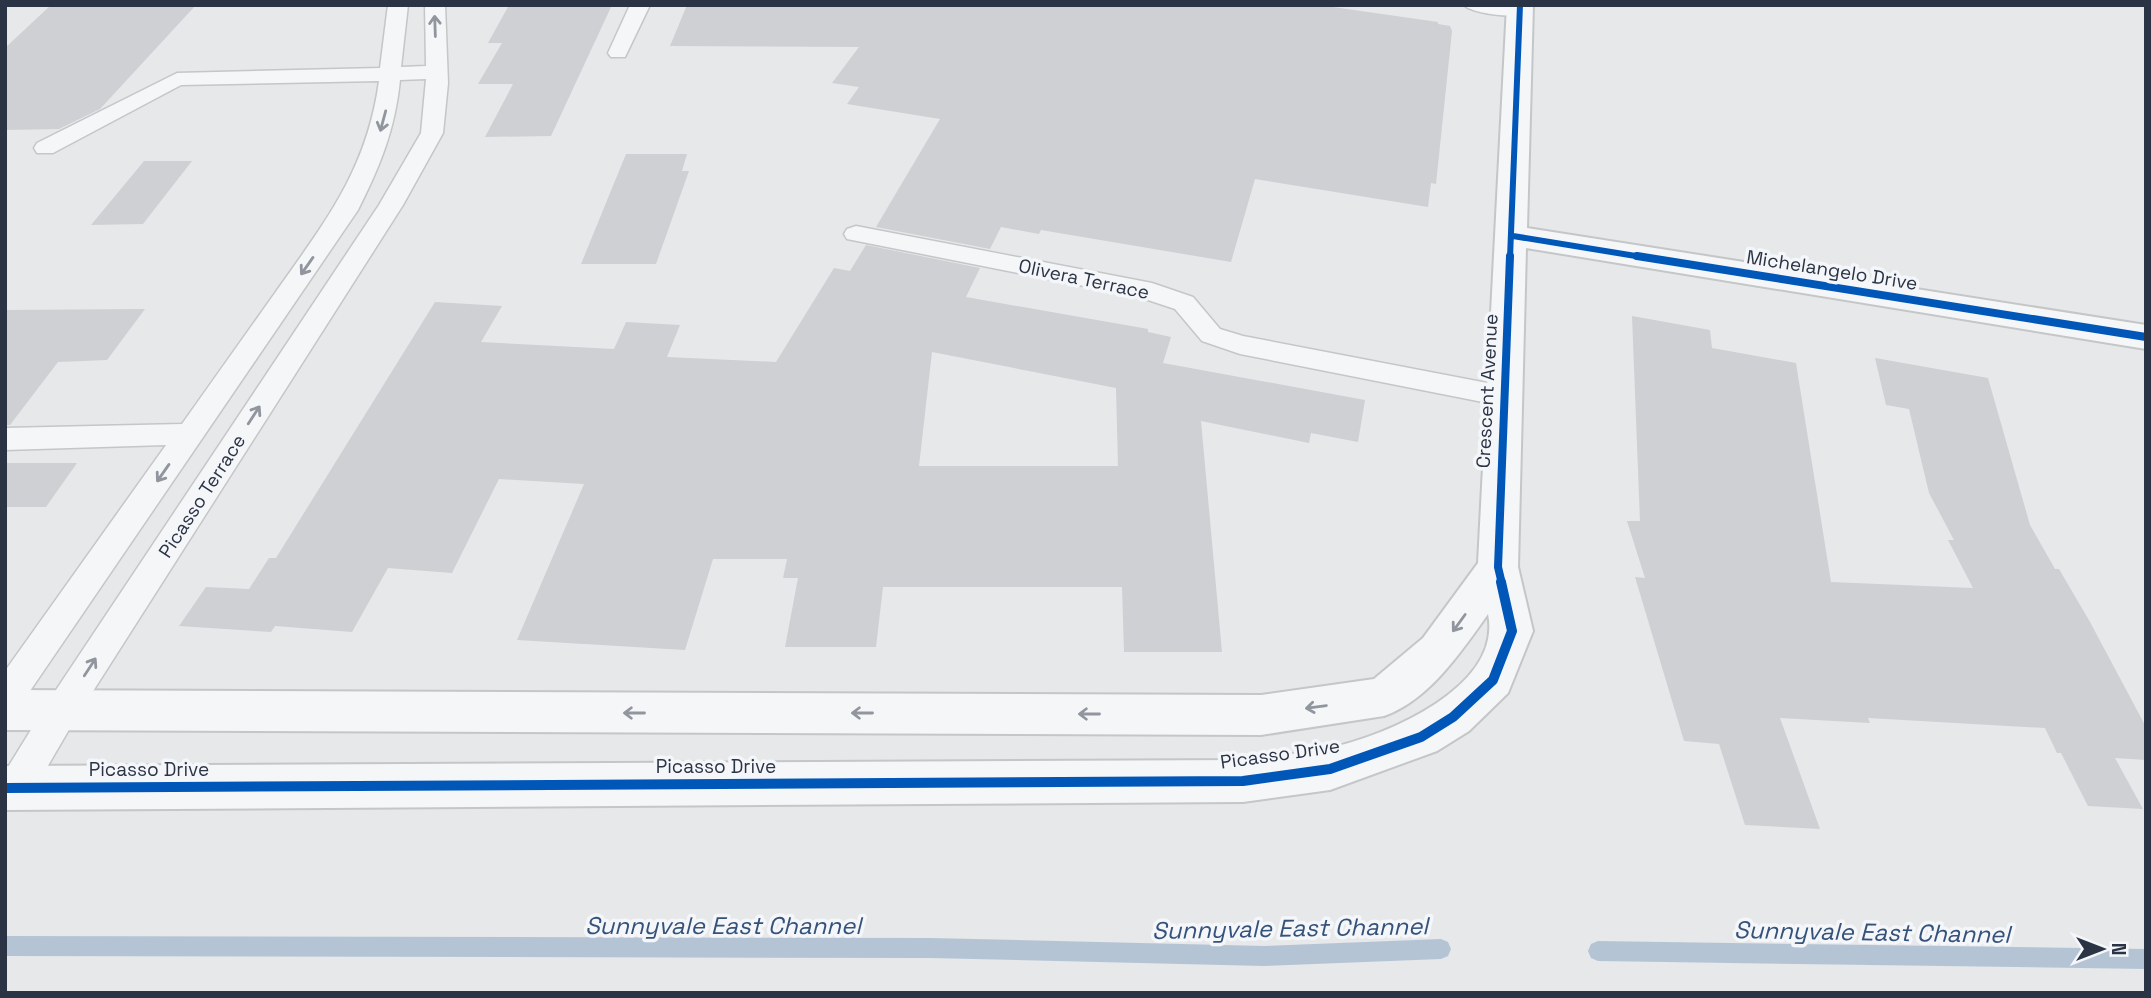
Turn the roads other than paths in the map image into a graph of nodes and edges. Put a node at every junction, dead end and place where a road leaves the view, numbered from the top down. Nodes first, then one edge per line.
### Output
1 (398, 5) edge
2 (435, 5) edge
3 (640, 5) edge
4 (1474, 5) edge
5 (1520, 8) edge
6 (618, 53) dead end
7 (437, 72) junction
8 (390, 74) junction
9 (45, 148) dead end
10 (856, 234) dead end
11 (1513, 236) junction
12 (2146, 337) edge
13 (1503, 396) junction
14 (190, 434) junction
15 (5, 439) edge
16 (1498, 567) junction
17 (5, 699) edge
18 (5, 710) edge
19 (62, 710) junction
20 (1421, 737) joint
21 (10, 788) edge

1 - 8 lane
7 -> 2 lane, Picasso Terrace
3 - 6 lane
4 - 5 lane
5 - 11 street, Crescent Avenue
7 - 8 lane
19 -> 7 lane, Picasso Terrace
8 - 9 lane
8 -> 14 lane
10 - 13 lane, Olivera Terrace
11 - 12 street, Michelangelo Drive
11 - 13 street, Crescent Avenue
13 - 16 street, Crescent Avenue
14 - 15 lane
14 -> 17 lane
16 -> 19 street
16 - 20 street, Crescent Avenue
18 - 19 street
19 - 21 lane, Picasso Terrace
20 - 21 street, Picasso Drive

